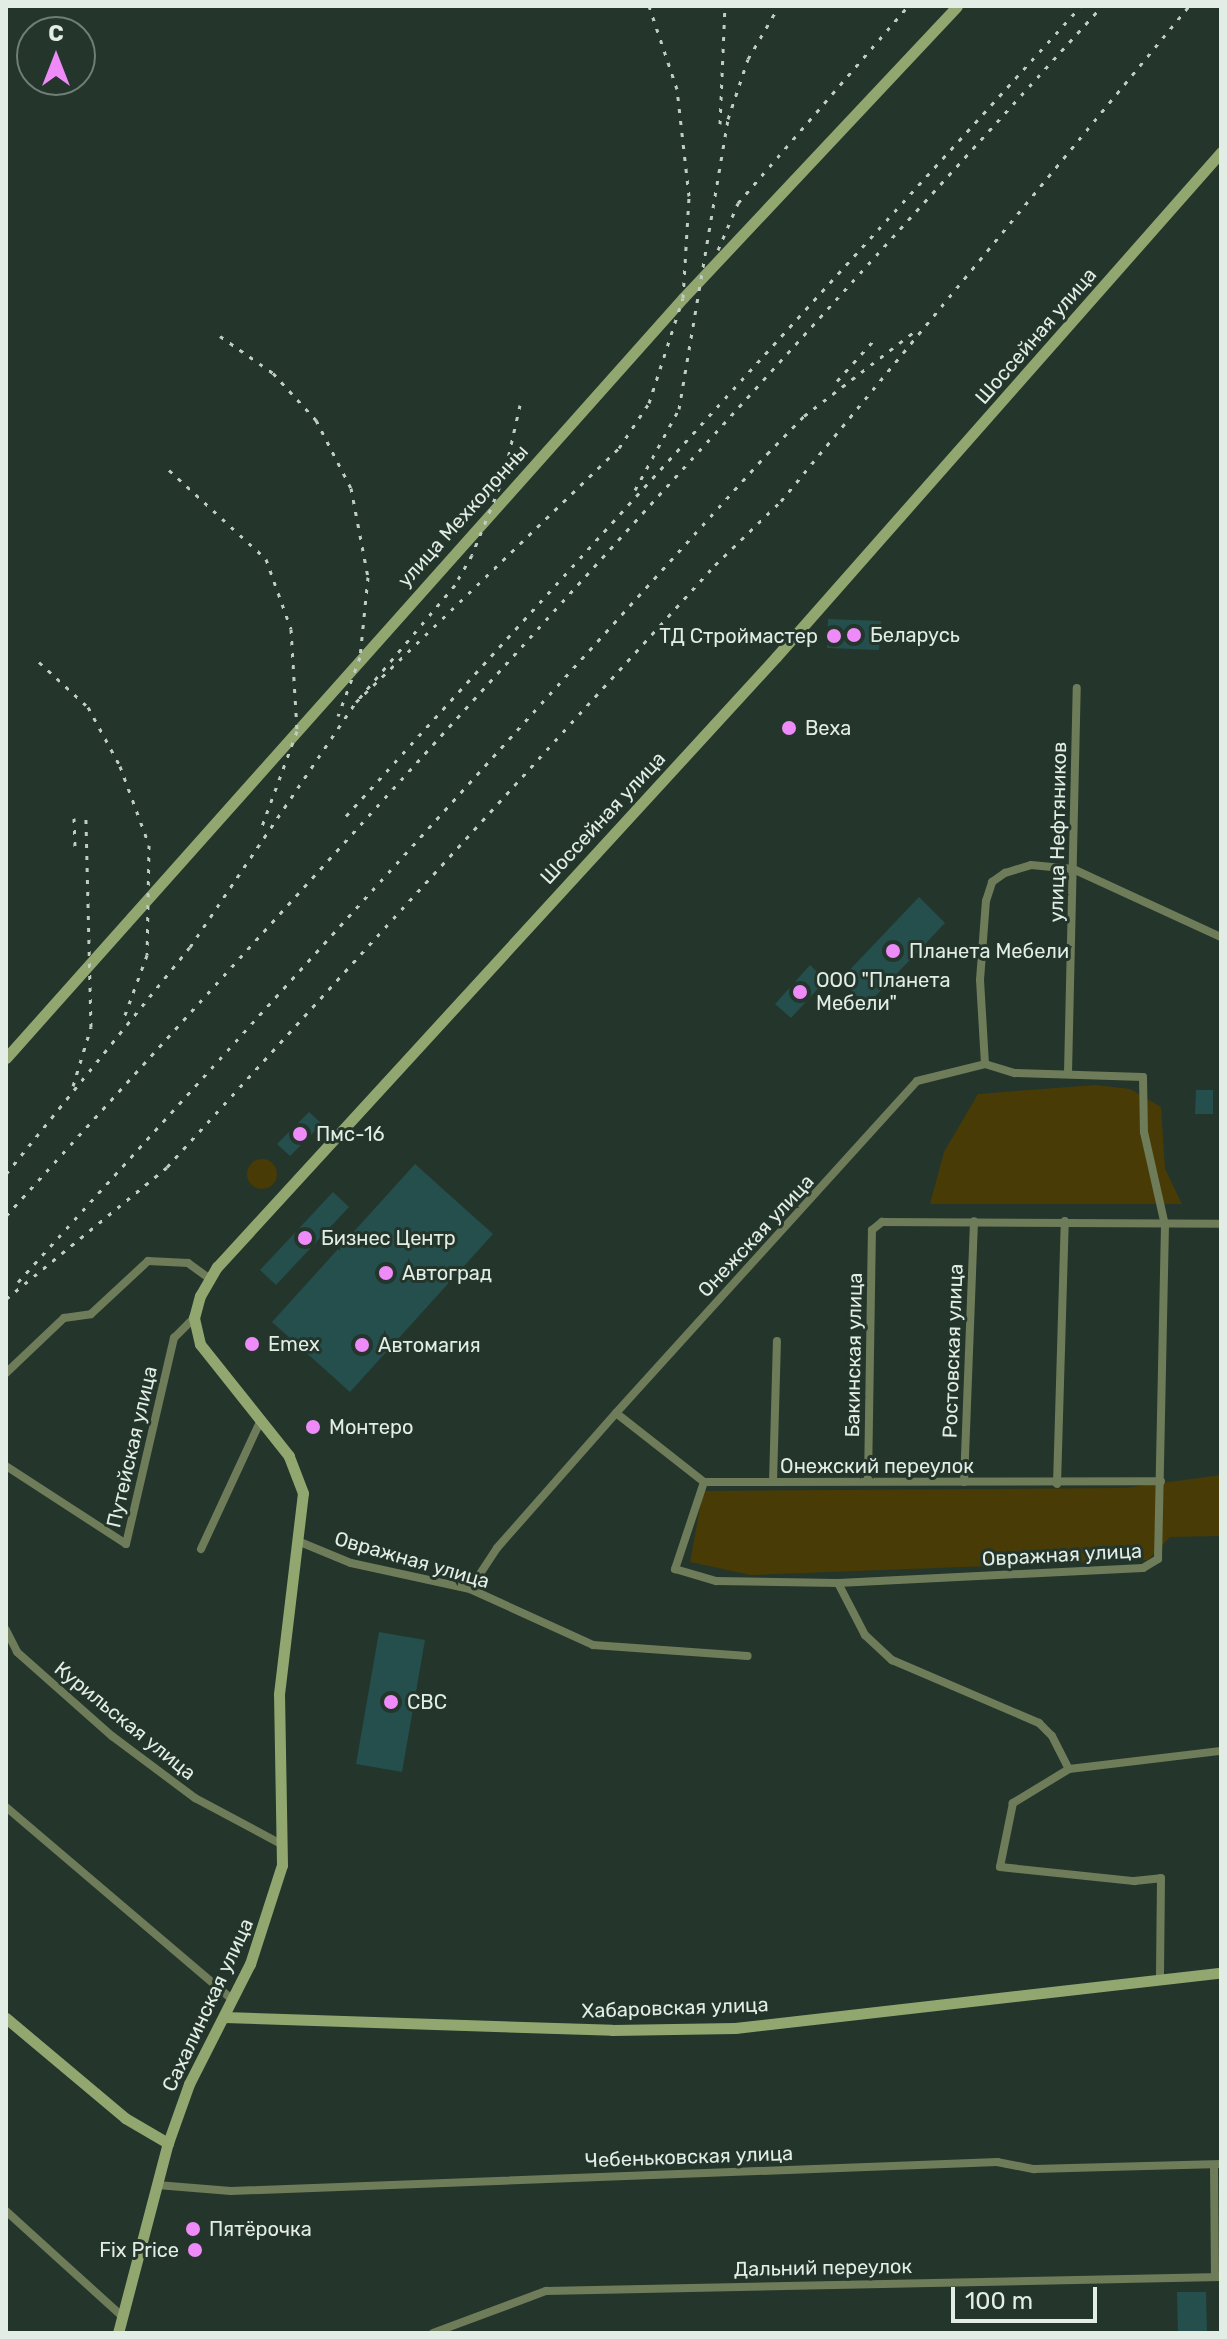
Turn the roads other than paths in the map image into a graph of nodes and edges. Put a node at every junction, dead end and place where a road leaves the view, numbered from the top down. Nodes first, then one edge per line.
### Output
1 (957, 6) edge
2 (1221, 152) edge
3 (1077, 688) dead end
4 (1073, 869) junction
5 (1221, 937) edge
6 (6, 1058) edge
7 (985, 1064) junction
8 (1068, 1073) junction
9 (974, 1221) junction
10 (1065, 1221) junction
11 (1221, 1224) edge
12 (1165, 1225) junction
13 (209, 1278) junction
14 (194, 1318) junction
15 (777, 1341) dead end
16 (6, 1373) edge
17 (616, 1413) junction
18 (261, 1420) junction
19 (6, 1466) edge
20 (868, 1481) junction
21 (1161, 1481) junction
22 (704, 1482) junction
23 (773, 1482) junction
24 (964, 1482) junction
25 (1057, 1484) junction
26 (300, 1542) junction
27 (201, 1549) dead end
28 (838, 1583) junction
29 (470, 1589) junction
30 (6, 1630) edge
31 (748, 1656) dead end
32 (1221, 1751) edge
33 (1069, 1769) junction
34 (6, 1807) edge
35 (281, 1844) junction
36 (1221, 1973) edge
37 (1160, 1979) junction
38 (233, 2000) junction
39 (224, 2017) junction
40 (6, 2018) edge
41 (168, 2143) junction
42 (1218, 2164) edge
43 (157, 2185) junction
44 (6, 2211) edge
45 (1218, 2277) edge
46 (122, 2316) junction
47 (118, 2333) edge
48 (433, 2333) edge

1 - 6 street, улица Мехколонны
2 - 13 street, Шоссейная улица
3 - 4 street, улица Нефтяников
4 - 5 street
4 - 7 street
4 - 8 street, улица Нефтяников
7 - 8 street, Онежская улица
7 - 17 street, Онежская улица
8 - 12 street, Онежская улица
9 - 10 street
9 - 20 street, Бакинская улица
9 - 24 street, Ростовская улица
10 - 12 street
10 - 25 street
11 - 12 street
12 - 21 street
13 - 14 street, Шоссейная улица
13 - 16 street
14 - 18 street
14 - 19 street, Путейская улица
15 - 23 street
17 - 22 street
17 - 29 street, Онежская улица
18 - 26 street
18 - 27 street
20 - 23 street, Онежский переулок
20 - 24 street, Онежский переулок
21 - 25 street, Онежский переулок
21 - 28 street, Овражная улица
22 - 23 street, Онежский переулок
22 - 28 street, Овражная улица
24 - 25 street, Онежский переулок
26 - 29 street, Овражная улица
26 - 35 street, Сахалинская улица
28 - 33 street
29 - 31 street, Овражная улица
30 - 35 street, Курильская улица
32 - 33 street
33 - 37 street
34 - 38 street
35 - 38 street, Сахалинская улица
36 - 37 street, Хабаровская улица
37 - 39 street, Хабаровская улица
38 - 39 street, Сахалинская улица
39 - 41 street, Сахалинская улица
40 - 41 street
41 - 43 street, Сахалинская улица
42 - 43 street, Чебеньковская улица
42 - 45 street
43 - 46 street, Сахалинская улица
44 - 46 street
45 - 48 street, Дальний переулок
46 - 47 street, Сахалинская улица

